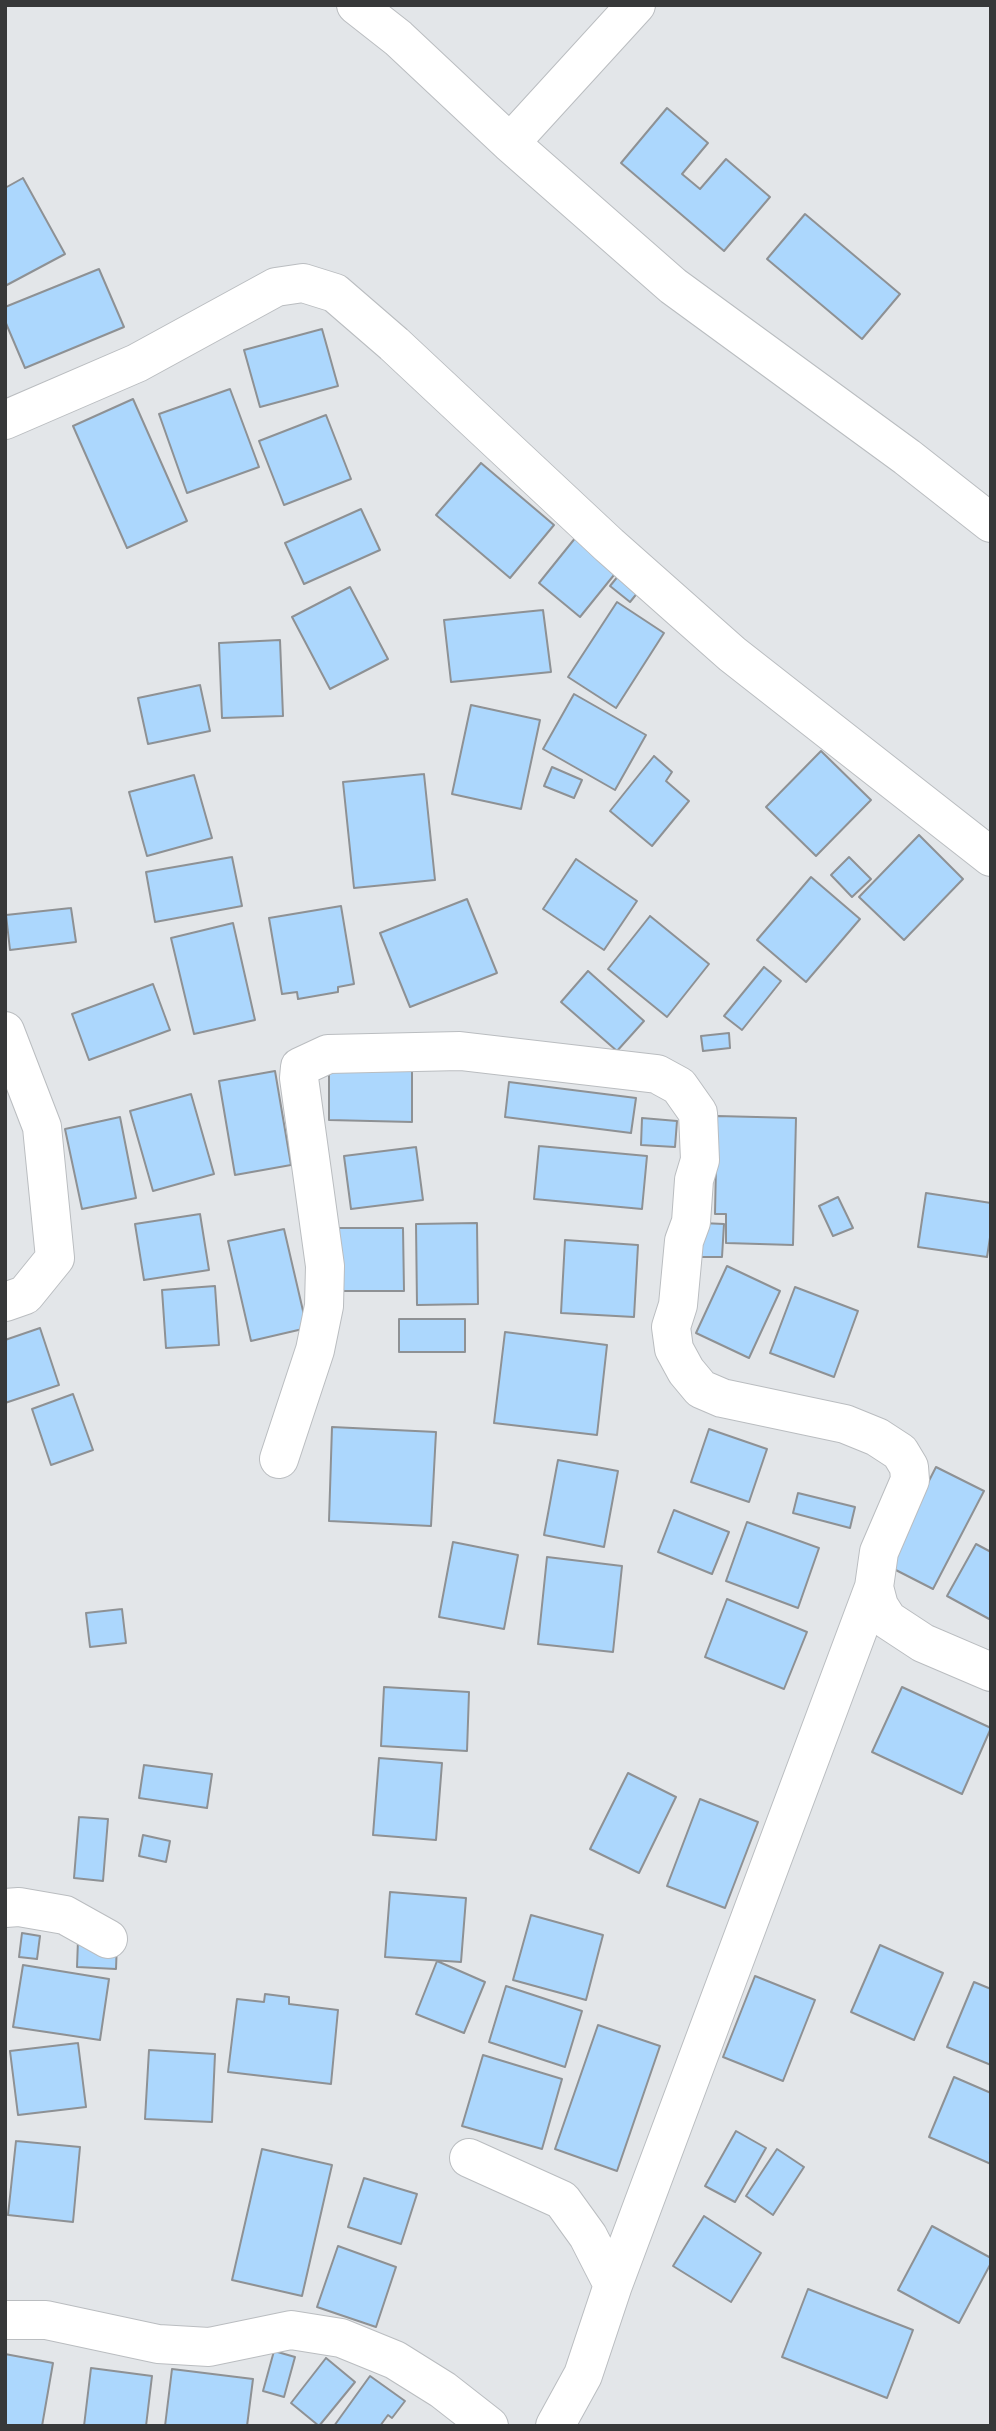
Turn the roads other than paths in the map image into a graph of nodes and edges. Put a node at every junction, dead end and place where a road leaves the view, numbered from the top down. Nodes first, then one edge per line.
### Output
1 (356, 5) edge
2 (636, 5) edge
3 (510, 143) junction
4 (5, 420) edge
5 (991, 523) edge
6 (991, 857) edge
7 (5, 1031) edge
8 (5, 1302) edge
9 (279, 1459) dead end
10 (874, 1587) junction
11 (991, 1672) edge
12 (5, 1908) edge
13 (108, 1939) dead end
14 (469, 2158) dead end
15 (612, 2285) junction
16 (5, 2320) edge
17 (489, 2426) edge
18 (555, 2426) edge

1 - 3 street
2 - 3 street
3 - 5 street
4 - 6 street
7 - 8 street
9 - 10 street
10 - 11 street
10 - 15 street
12 - 13 street
14 - 15 street
15 - 18 street
16 - 17 street

